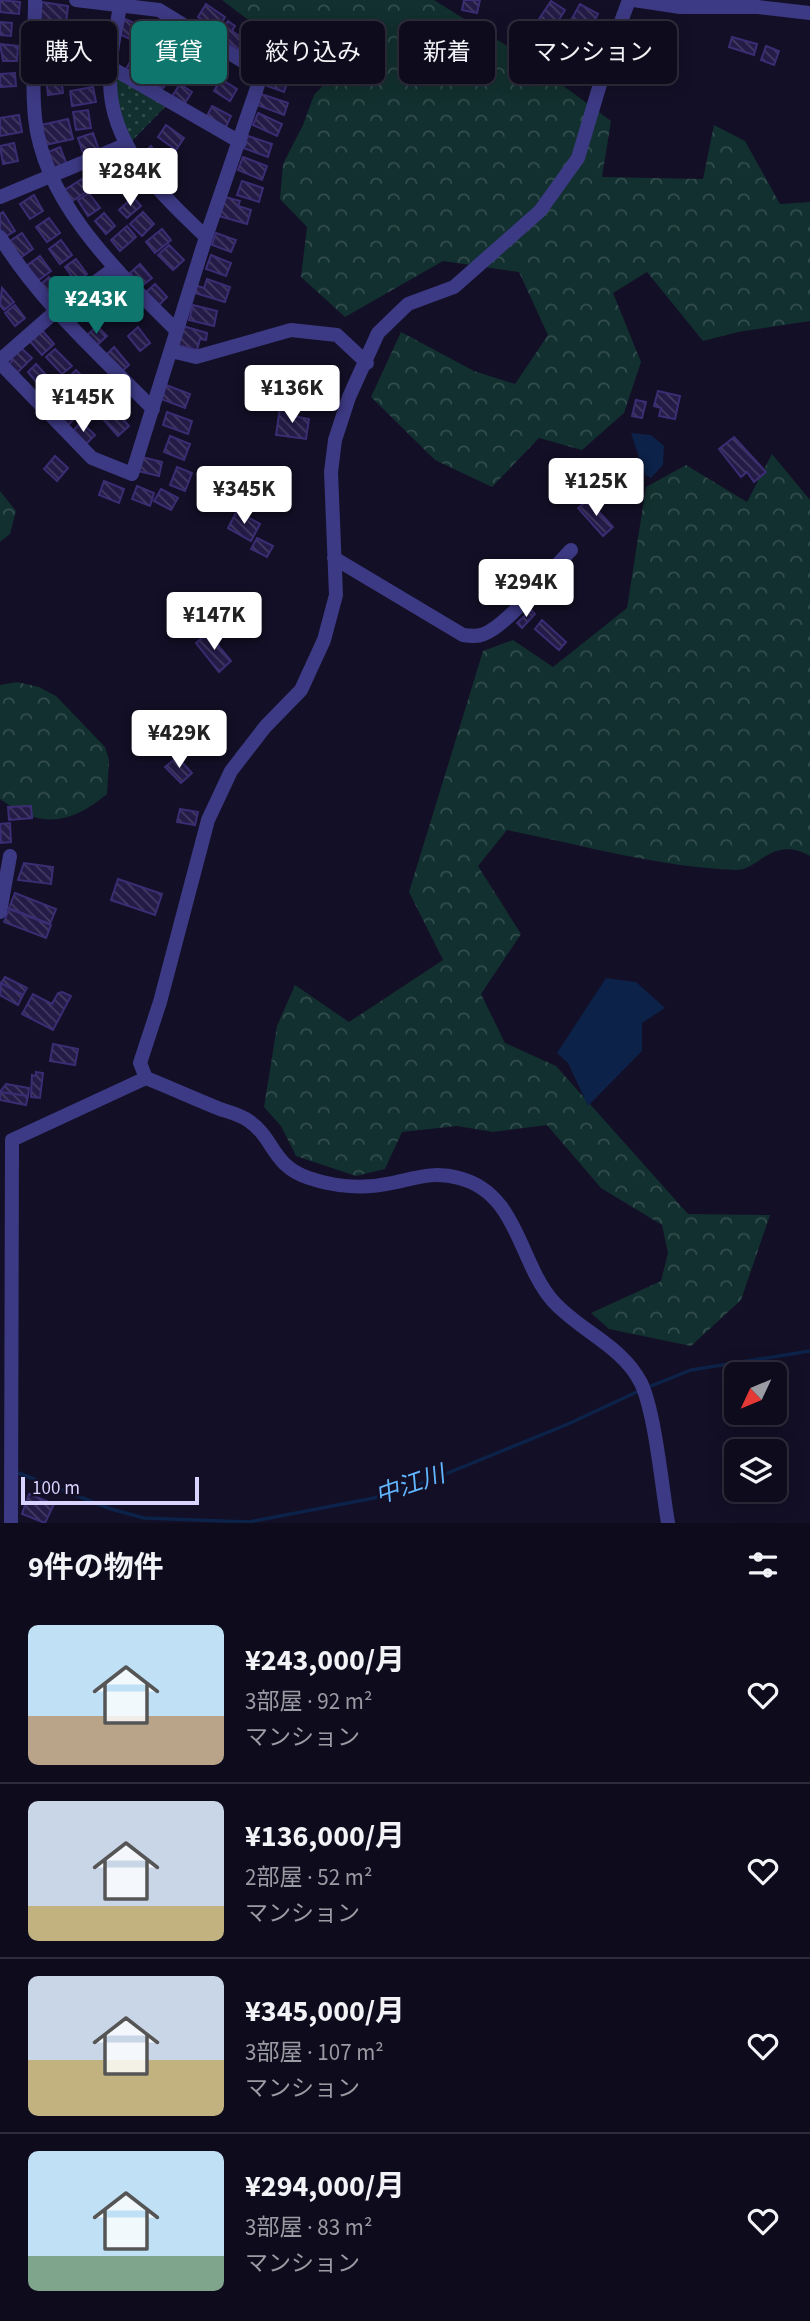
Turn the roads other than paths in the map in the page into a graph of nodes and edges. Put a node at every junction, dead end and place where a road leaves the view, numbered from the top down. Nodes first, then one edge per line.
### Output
1 (34, 0) edge
2 (76, 0) edge
3 (631, 0) edge
4 (120, 6) junction
5 (810, 13) edge
6 (117, 24) edge
7 (117, 70) edge
8 (109, 84) edge
9 (240, 142) junction
10 (125, 145) junction
11 (50, 177) junction
12 (0, 197) edge
13 (0, 237) edge
14 (206, 237) junction
15 (115, 268) junction
16 (57, 311) junction
17 (177, 331) junction
18 (171, 351) junction
19 (0, 362) edge
20 (367, 363) junction
21 (153, 408) junction
22 (571, 550) dead end
23 (334, 558) junction
24 (10, 856) dead end
25 (0, 912) edge
26 (146, 1079) junction
27 (6, 1140) edge
28 (11, 1523) edge
29 (668, 1523) edge

1 - 11 street
2 - 4 street
3 - 5 street
3 - 20 street
4 - 6 street
4 - 9 street
7 - 9 street
8 - 10 street
9 - 14 street
10 - 11 street
10 - 14 street
11 - 12 street
11 - 15 street
13 - 16 street
14 - 17 street
15 - 16 street
15 - 17 street
16 - 19 street
16 - 21 street
17 - 18 street
18 - 20 street
18 - 21 street
19 - 21 street
20 - 23 street
22 - 23 street
23 - 26 street
24 - 25 street
26 - 27 street
26 - 29 street
27 - 28 street

